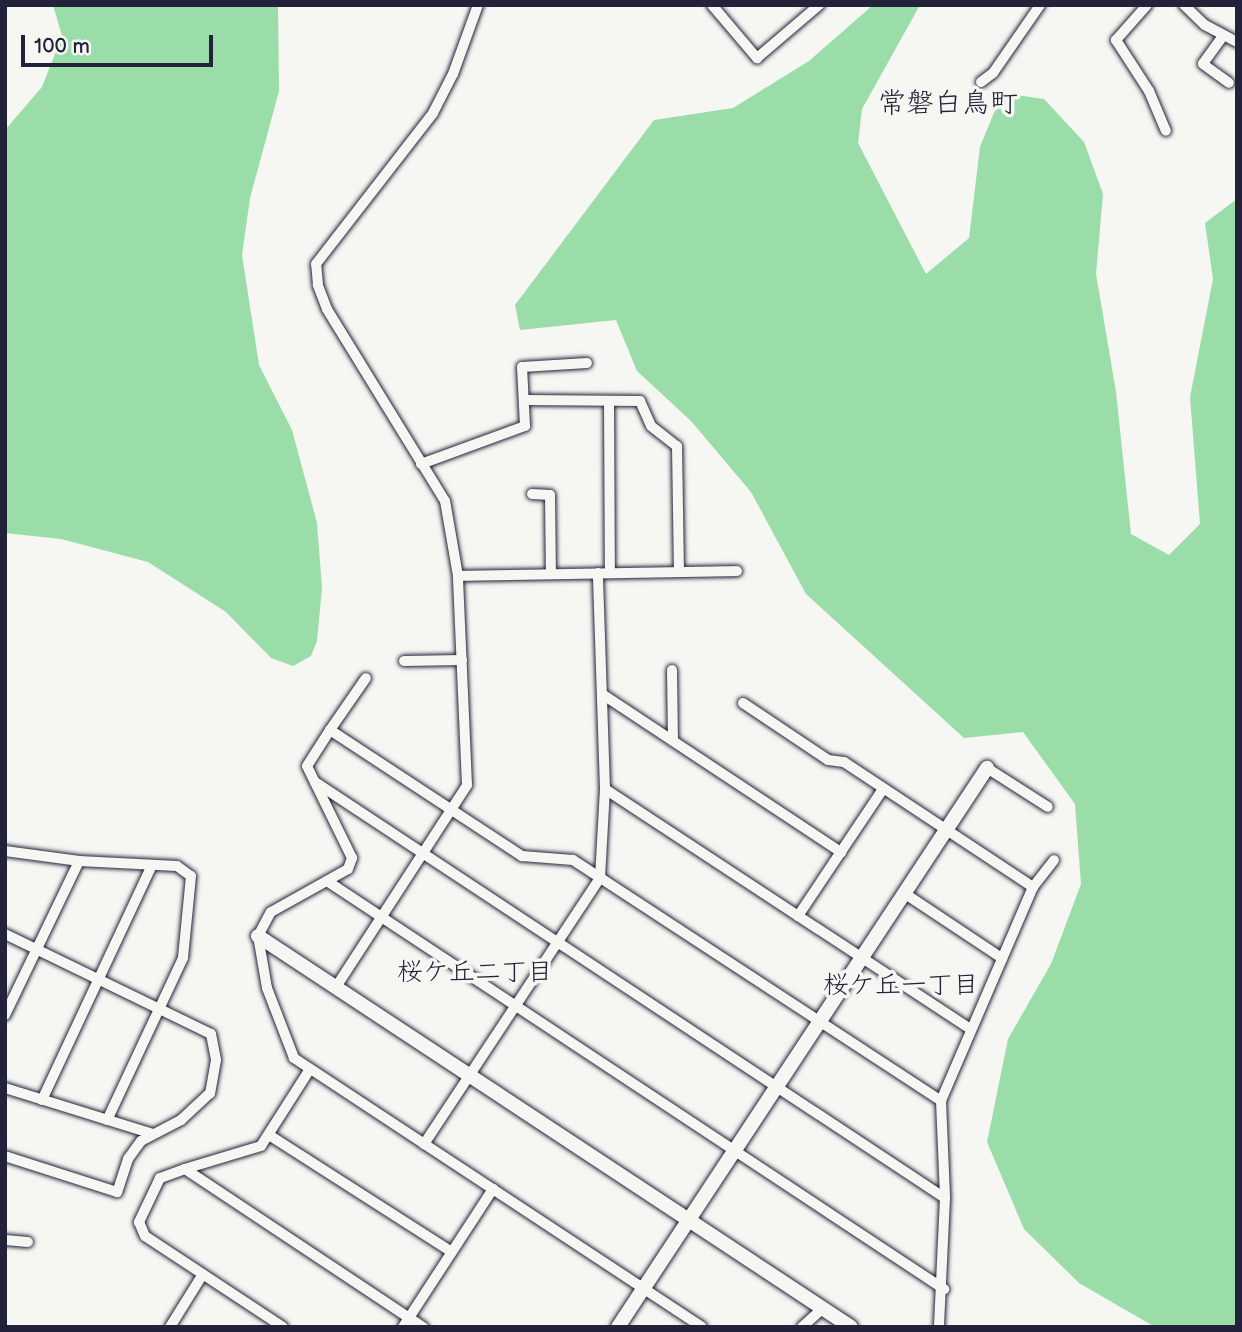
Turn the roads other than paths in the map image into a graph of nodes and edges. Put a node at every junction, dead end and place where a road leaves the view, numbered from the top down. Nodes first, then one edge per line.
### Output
1 (478, 5) edge
2 (712, 5) edge
3 (819, 5) edge
4 (1040, 5) edge
5 (1147, 5) edge
6 (1184, 5) edge
7 (1223, 36) junction
8 (1237, 42) edge
9 (981, 82) dead end
10 (1229, 83) dead end
11 (1166, 131) dead end
12 (587, 363) dead end
13 (524, 400) junction
14 (610, 401) junction
15 (421, 464) junction
16 (532, 494) dead end
17 (737, 571) dead end
18 (679, 572) junction
19 (598, 573) junction
20 (610, 573) junction
21 (551, 574) junction
22 (458, 576) junction
23 (461, 660) junction
24 (404, 661) dead end
25 (673, 670) dead end
26 (366, 678) dead end
27 (602, 694) junction
28 (743, 703) dead end
29 (330, 730) junction
30 (673, 741) junction
31 (987, 768) joint
32 (314, 781) junction
33 (605, 789) junction
34 (883, 789) junction
35 (1048, 807) dead end
36 (451, 809) junction
37 (946, 831) junction
38 (6, 852) edge
39 (841, 852) junction
40 (423, 853) junction
41 (1054, 860) dead end
42 (79, 861) junction
43 (152, 865) junction
44 (600, 878) junction
45 (327, 881) junction
46 (1032, 887) junction
47 (904, 894) junction
48 (798, 916) junction
49 (381, 917) junction
50 (5, 934) edge
51 (258, 936) junction
52 (558, 942) junction
53 (37, 949) junction
54 (862, 958) junction
55 (1002, 958) junction
56 (98, 979) junction
57 (336, 987) junction
58 (516, 1006) junction
59 (159, 1009) junction
60 (5, 1015) edge
61 (820, 1022) junction
62 (970, 1029) junction
63 (310, 1069) junction
64 (470, 1075) junction
65 (777, 1087) junction
66 (5, 1088) edge
67 (42, 1100) junction
68 (940, 1101) junction
69 (107, 1120) junction
70 (153, 1134) junction
71 (268, 1135) junction
72 (424, 1144) junction
73 (735, 1151) junction
74 (5, 1156) edge
75 (186, 1169) junction
76 (493, 1189) junction
77 (945, 1198) junction
78 (689, 1220) junction
79 (9, 1241) edge
80 (28, 1242) dead end
81 (5, 1252) edge
82 (452, 1252) junction
83 (203, 1274) junction
84 (644, 1289) junction
85 (944, 1289) junction
86 (822, 1308) junction
87 (406, 1322) edge
88 (170, 1327) edge
89 (283, 1327) edge
90 (423, 1327) edge
91 (618, 1327) edge
92 (702, 1327) edge
93 (802, 1327) edge
94 (851, 1327) edge
95 (939, 1327) edge

1 - 15 street
2 - 3 street
4 - 9 street
5 - 11 street
6 - 7 street
7 - 8 street
7 - 10 street
12 - 13 street
13 - 14 street
13 - 15 street
14 - 18 street
14 - 20 street
15 - 22 street
16 - 21 street
17 - 18 street
18 - 20 street
19 - 20 street
19 - 21 street
19 - 27 street
21 - 22 street
22 - 23 street
23 - 24 street
23 - 36 street
25 - 30 street
26 - 29 street
27 - 30 street
27 - 33 street
28 - 34 street
29 - 32 street
29 - 36 street
30 - 39 street
31 - 35 street
31 - 37 street
32 - 40 street
32 - 45 street
33 - 44 street
33 - 48 street
34 - 37 street
34 - 39 street
36 - 40 street
36 - 44 street
37 - 46 street
37 - 47 street
38 - 42 street
39 - 48 street
40 - 49 street
40 - 52 street
41 - 46 street
42 - 43 street
42 - 53 street
43 - 56 street
43 - 59 street
44 - 52 street
44 - 61 street
45 - 49 street
45 - 51 street
46 - 55 street
47 - 54 street
47 - 55 street
48 - 54 street
49 - 57 street
49 - 58 street
50 - 53 street
51 - 57 street
51 - 63 street
52 - 58 street
52 - 65 street
53 - 56 street
53 - 60 street
54 - 61 street
54 - 62 street
55 - 62 street
56 - 59 street
56 - 67 street
57 - 64 street
58 - 64 street
58 - 73 street
59 - 69 street
59 - 70 street
61 - 65 street
61 - 68 street
62 - 68 street
63 - 71 street
63 - 72 street
64 - 72 street
64 - 78 street
65 - 73 street
65 - 77 street
66 - 67 street
67 - 69 street
68 - 77 street
69 - 70 street
70 - 74 street
71 - 75 street
71 - 82 street
72 - 76 street
73 - 78 street
73 - 85 street
75 - 83 street
75 - 87 street
76 - 82 street
76 - 84 street
77 - 85 street
78 - 84 street
78 - 86 street
79 - 80 street
79 - 81 street
82 - 87 street
83 - 88 street
83 - 89 street
84 - 91 street
84 - 92 street
85 - 95 street
86 - 93 street
86 - 94 street
87 - 90 street

